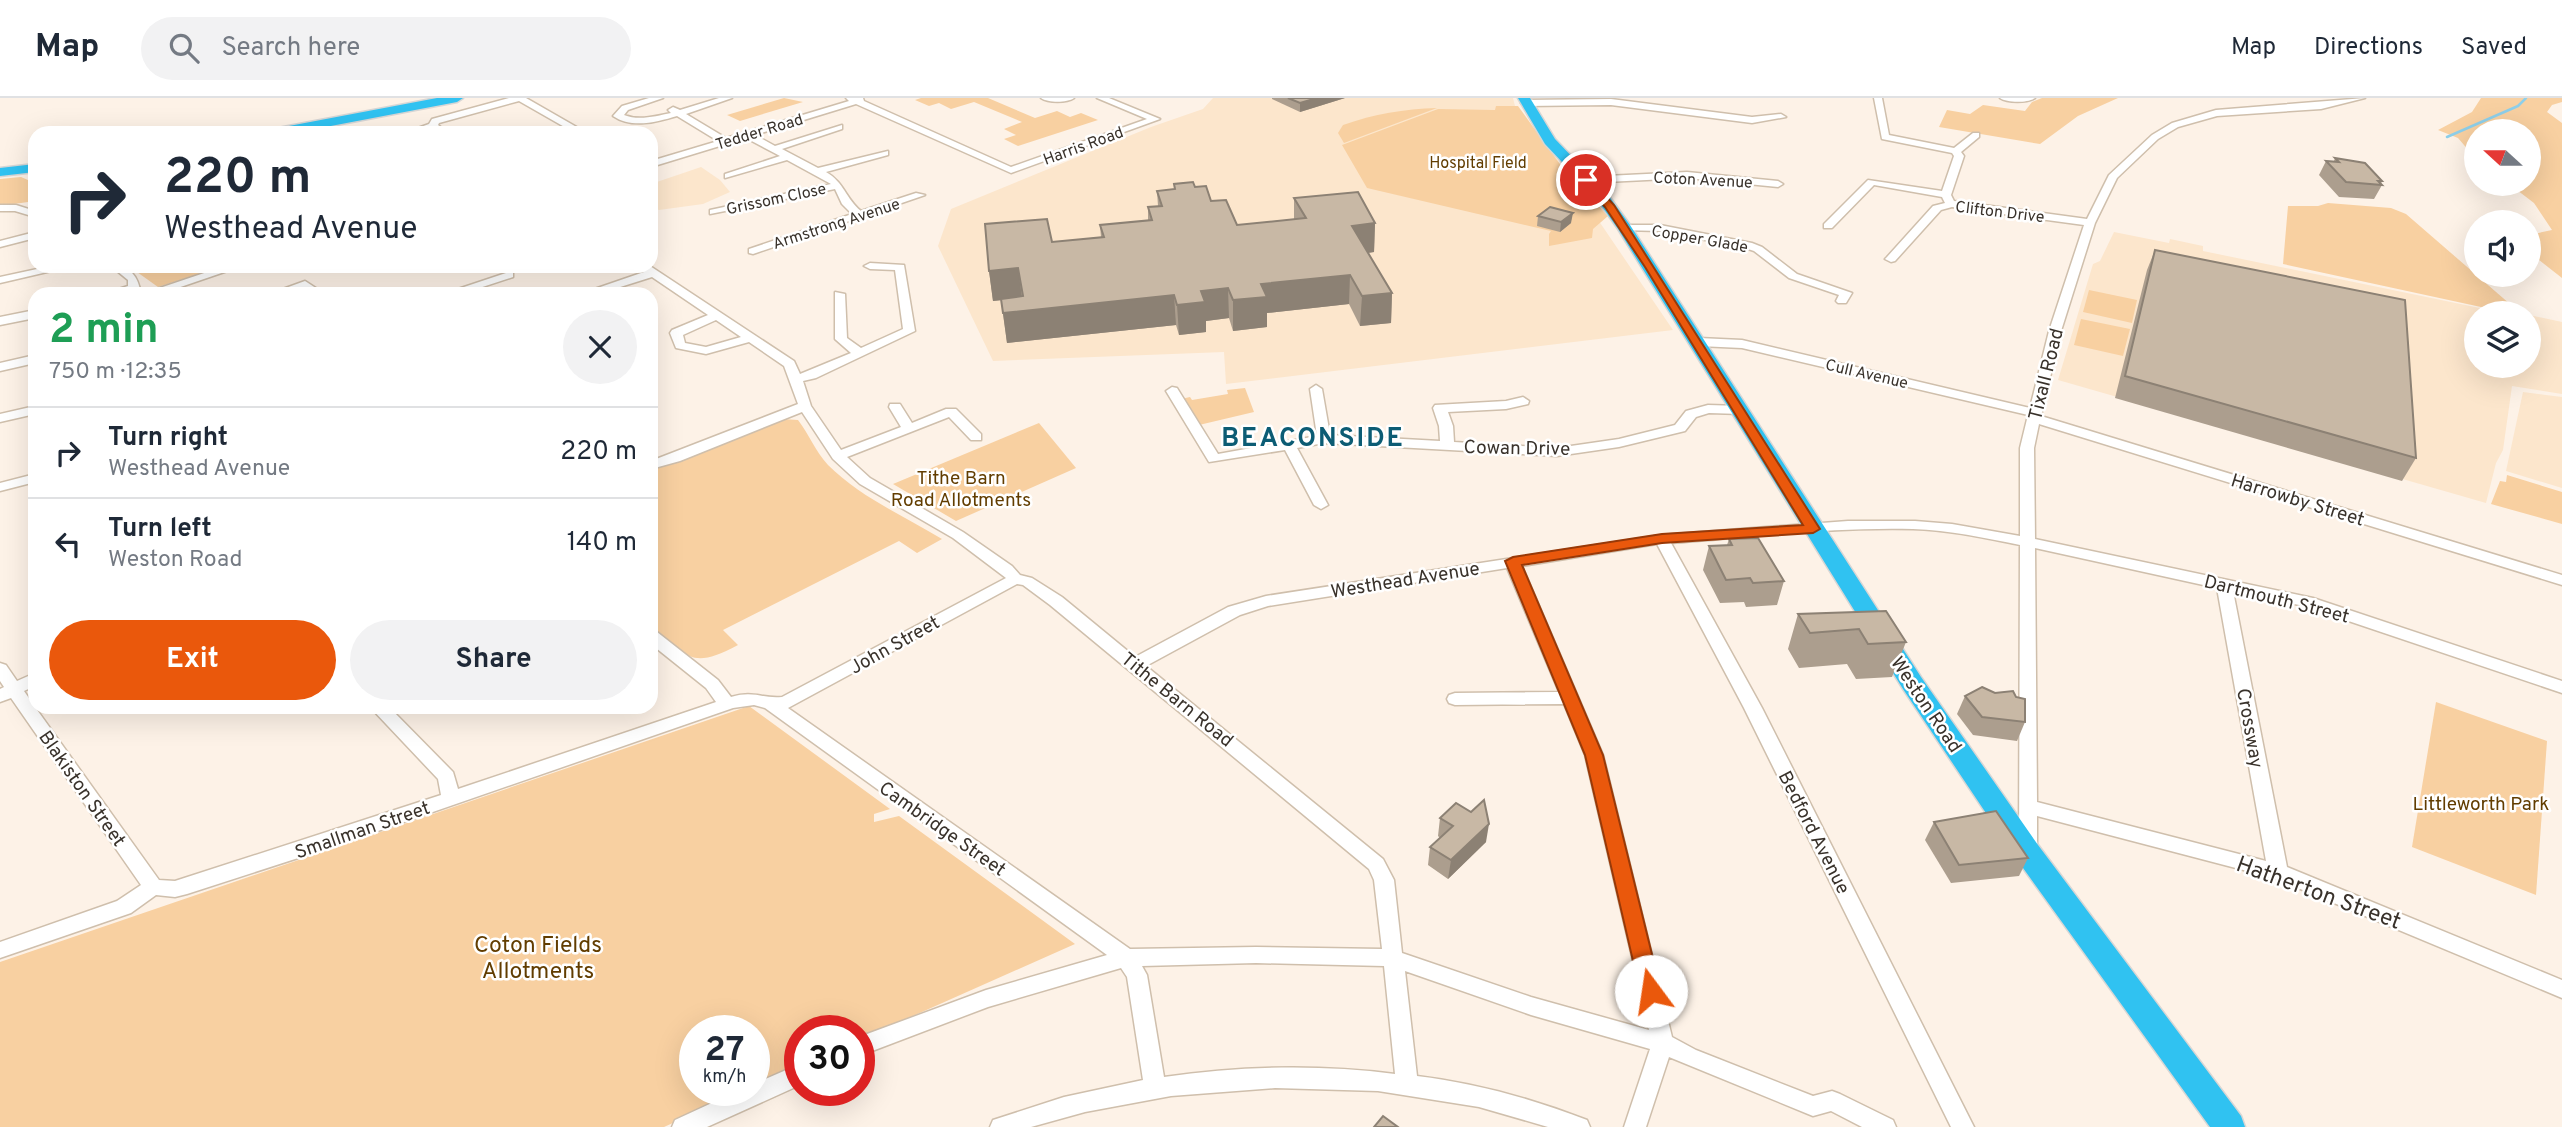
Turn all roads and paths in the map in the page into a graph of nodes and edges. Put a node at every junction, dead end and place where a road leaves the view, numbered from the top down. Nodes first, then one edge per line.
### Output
1 (457, 98) edge
2 (520, 98) edge
3 (728, 98) edge
4 (1045, 98) edge
5 (1070, 98) edge
6 (1101, 98) edge
7 (1878, 98) edge
8 (2004, 98) edge
9 (2031, 98) edge
10 (2361, 98) edge
11 (654, 99) edge
12 (858, 99) edge
13 (1525, 101) edge
14 (2233, 102) dead end
15 (2250, 110) junction
16 (677, 112) junction
17 (1781, 117) dead end
18 (433, 125) joint
19 (310, 126) edge
20 (430, 126) edge
21 (570, 126) edge
22 (839, 127) dead end
23 (747, 135) junction
24 (1976, 135) dead end
25 (725, 141) junction
26 (774, 149) junction
27 (1955, 151) junction
28 (885, 153) dead end
29 (790, 156) junction
30 (658, 162) edge
31 (28, 169) edge
32 (7, 171) edge
33 (819, 171) junction
34 (729, 176) dead end
35 (1586, 180) junction
36 (1778, 184) dead end
37 (838, 185) junction
38 (920, 195) dead end
39 (1949, 199) junction
40 (0, 208) edge
41 (28, 212) edge
42 (714, 212) dead end
43 (860, 215) junction
44 (2090, 223) junction
45 (1828, 226) dead end
46 (1625, 229) junction
47 (28, 236) edge
48 (0, 244) edge
49 (753, 251) dead end
50 (1891, 259) dead end
51 (870, 266) dead end
52 (34, 273) edge
53 (126, 273) edge
54 (209, 273) edge
55 (638, 273) edge
56 (652, 273) edge
57 (509, 275) dead end
58 (0, 280) edge
59 (134, 287) edge
60 (168, 287) edge
61 (471, 287) edge
62 (604, 287) edge
63 (1846, 293) dead end
64 (839, 294) dead end
65 (28, 315) edge
66 (715, 316) junction
67 (0, 321) edge
68 (748, 338) junction
69 (1699, 342) junction
70 (860, 353) junction
71 (28, 361) edge
72 (0, 367) edge
73 (797, 379) junction
74 (1316, 389) dead end
75 (1172, 391) dead end
76 (1523, 401) dead end
77 (805, 406) junction
78 (895, 407) dead end
79 (1741, 410) junction
80 (28, 412) edge
81 (2034, 416) junction
82 (0, 418) edge
83 (909, 428) junction
84 (976, 437) dead end
85 (1324, 439) junction
86 (1289, 444) junction
87 (1447, 445) junction
88 (838, 456) junction
89 (658, 463) edge
90 (28, 480) edge
91 (0, 487) edge
92 (1321, 505) dead end
93 (1813, 529) junction
94 (1662, 539) junction
95 (2027, 542) junction
96 (1513, 561) junction
97 (1016, 579) junction
98 (2562, 580) edge
99 (2224, 583) junction
100 (658, 642) edge
101 (1136, 664) junction
102 (0, 669) edge
103 (28, 682) edge
104 (2562, 687) edge
105 (7, 692) edge
106 (1571, 698) junction
107 (1455, 699) dead end
108 (727, 704) junction
109 (771, 704) junction
110 (386, 714) edge
111 (450, 798) junction
112 (2029, 807) junction
113 (2028, 853) junction
114 (2278, 872) junction
115 (153, 887) junction
116 (0, 950) edge
117 (1126, 958) junction
118 (1393, 958) junction
119 (2562, 989) edge
120 (875, 1041) edge
121 (1663, 1044) junction
122 (784, 1081) edge
123 (1407, 1083) junction
124 (1155, 1088) junction
125 (683, 1127) edge
126 (1002, 1127) edge
127 (1580, 1127) edge
128 (1635, 1127) edge
129 (1885, 1127) edge
130 (1963, 1127) edge
131 (2229, 1127) edge

1 - 19 highway
2 - 18 street
2 - 21 street
3 - 16 street
4 - 5 street
6 - 12 street, Harris Road
7 - 27 street
8 - 9 street
10 - 15 street, Tixall Road
11 - 16 street
11 - 16 street
12 - 23 street, Tedder Road
13 - 17 street
13 - 35 highway, Weston Road
14 - 15 street
15 - 44 street, Tixall Road
16 - 25 street
18 - 20 street
22 - 26 street
23 - 25 street, Tedder Road
23 - 26 street
24 - 27 street
25 - 30 street, Tedder Road
26 - 29 street
27 - 39 street
28 - 33 street
29 - 33 street
29 - 34 street
31 - 32 highway
33 - 37 street
35 - 36 street, Coton Avenue
35 - 46 highway, Weston Road
37 - 42 street, Grissom Close
37 - 43 street
38 - 43 street, Armstrong Avenue
39 - 44 street, Clifton Drive
39 - 45 street
39 - 50 street, Clifton Drive
40 - 41 street
43 - 49 street, Armstrong Avenue
44 - 81 street, Tixall Road
46 - 63 street, Copper Glade
46 - 69 highway, Weston Road
47 - 48 street
51 - 70 street
52 - 58 street
53 - 59 street
54 - 60 street
55 - 62 street
56 - 66 street
57 - 61 street
64 - 70 street
65 - 67 street
66 - 68 street
66 - 68 street
68 - 73 street
69 - 79 highway, Weston Road
69 - 81 street, Cull Avenue
70 - 73 street
71 - 72 street
73 - 77 street, Tithe Barn Road
74 - 85 street
75 - 86 street, Cowan Drive
76 - 87 street
77 - 88 street, Tithe Barn Road
77 - 89 street
78 - 83 street
79 - 87 street, Cowan Drive
79 - 93 highway, Weston Road
80 - 82 street
81 - 95 street, Tixall Road
81 - 98 street, Harrowby Street
83 - 84 street
83 - 88 street
85 - 86 street, Cowan Drive
85 - 87 street, Cowan Drive
86 - 92 street
88 - 97 street, Tithe Barn Road
90 - 91 street
93 - 94 street, Westhead Avenue
93 - 95 street
93 - 113 highway, Weston Road
94 - 96 street, Westhead Avenue
94 - 130 street, Bedford Avenue
95 - 99 street, Dartmouth Street
95 - 112 street, Tixall Road
96 - 101 street, Westhead Avenue
96 - 106 street
97 - 101 street, Tithe Barn Road
97 - 109 street, John Street
99 - 104 street, Dartmouth Street
99 - 114 street, Crossway
100 - 108 street
101 - 118 street, Tithe Barn Road
102 - 105 street, Blakiston Street
103 - 105 street
105 - 115 street, Blakiston Street
106 - 107 street
106 - 121 street
108 - 109 street
108 - 111 street, Smallman Street
109 - 117 street, Cambridge Street
110 - 111 street
111 - 115 street, Smallman Street
112 - 113 street, Tixall Road
112 - 114 street, Hatherton Street
113 - 131 highway, Weston Road
114 - 119 street, Hatherton Street
115 - 116 street
117 - 118 street
117 - 120 street
117 - 124 street
118 - 121 street
118 - 123 street, Tithe Barn Road
121 - 128 street
121 - 129 street
122 - 125 street
123 - 124 street
123 - 127 street
124 - 126 street

